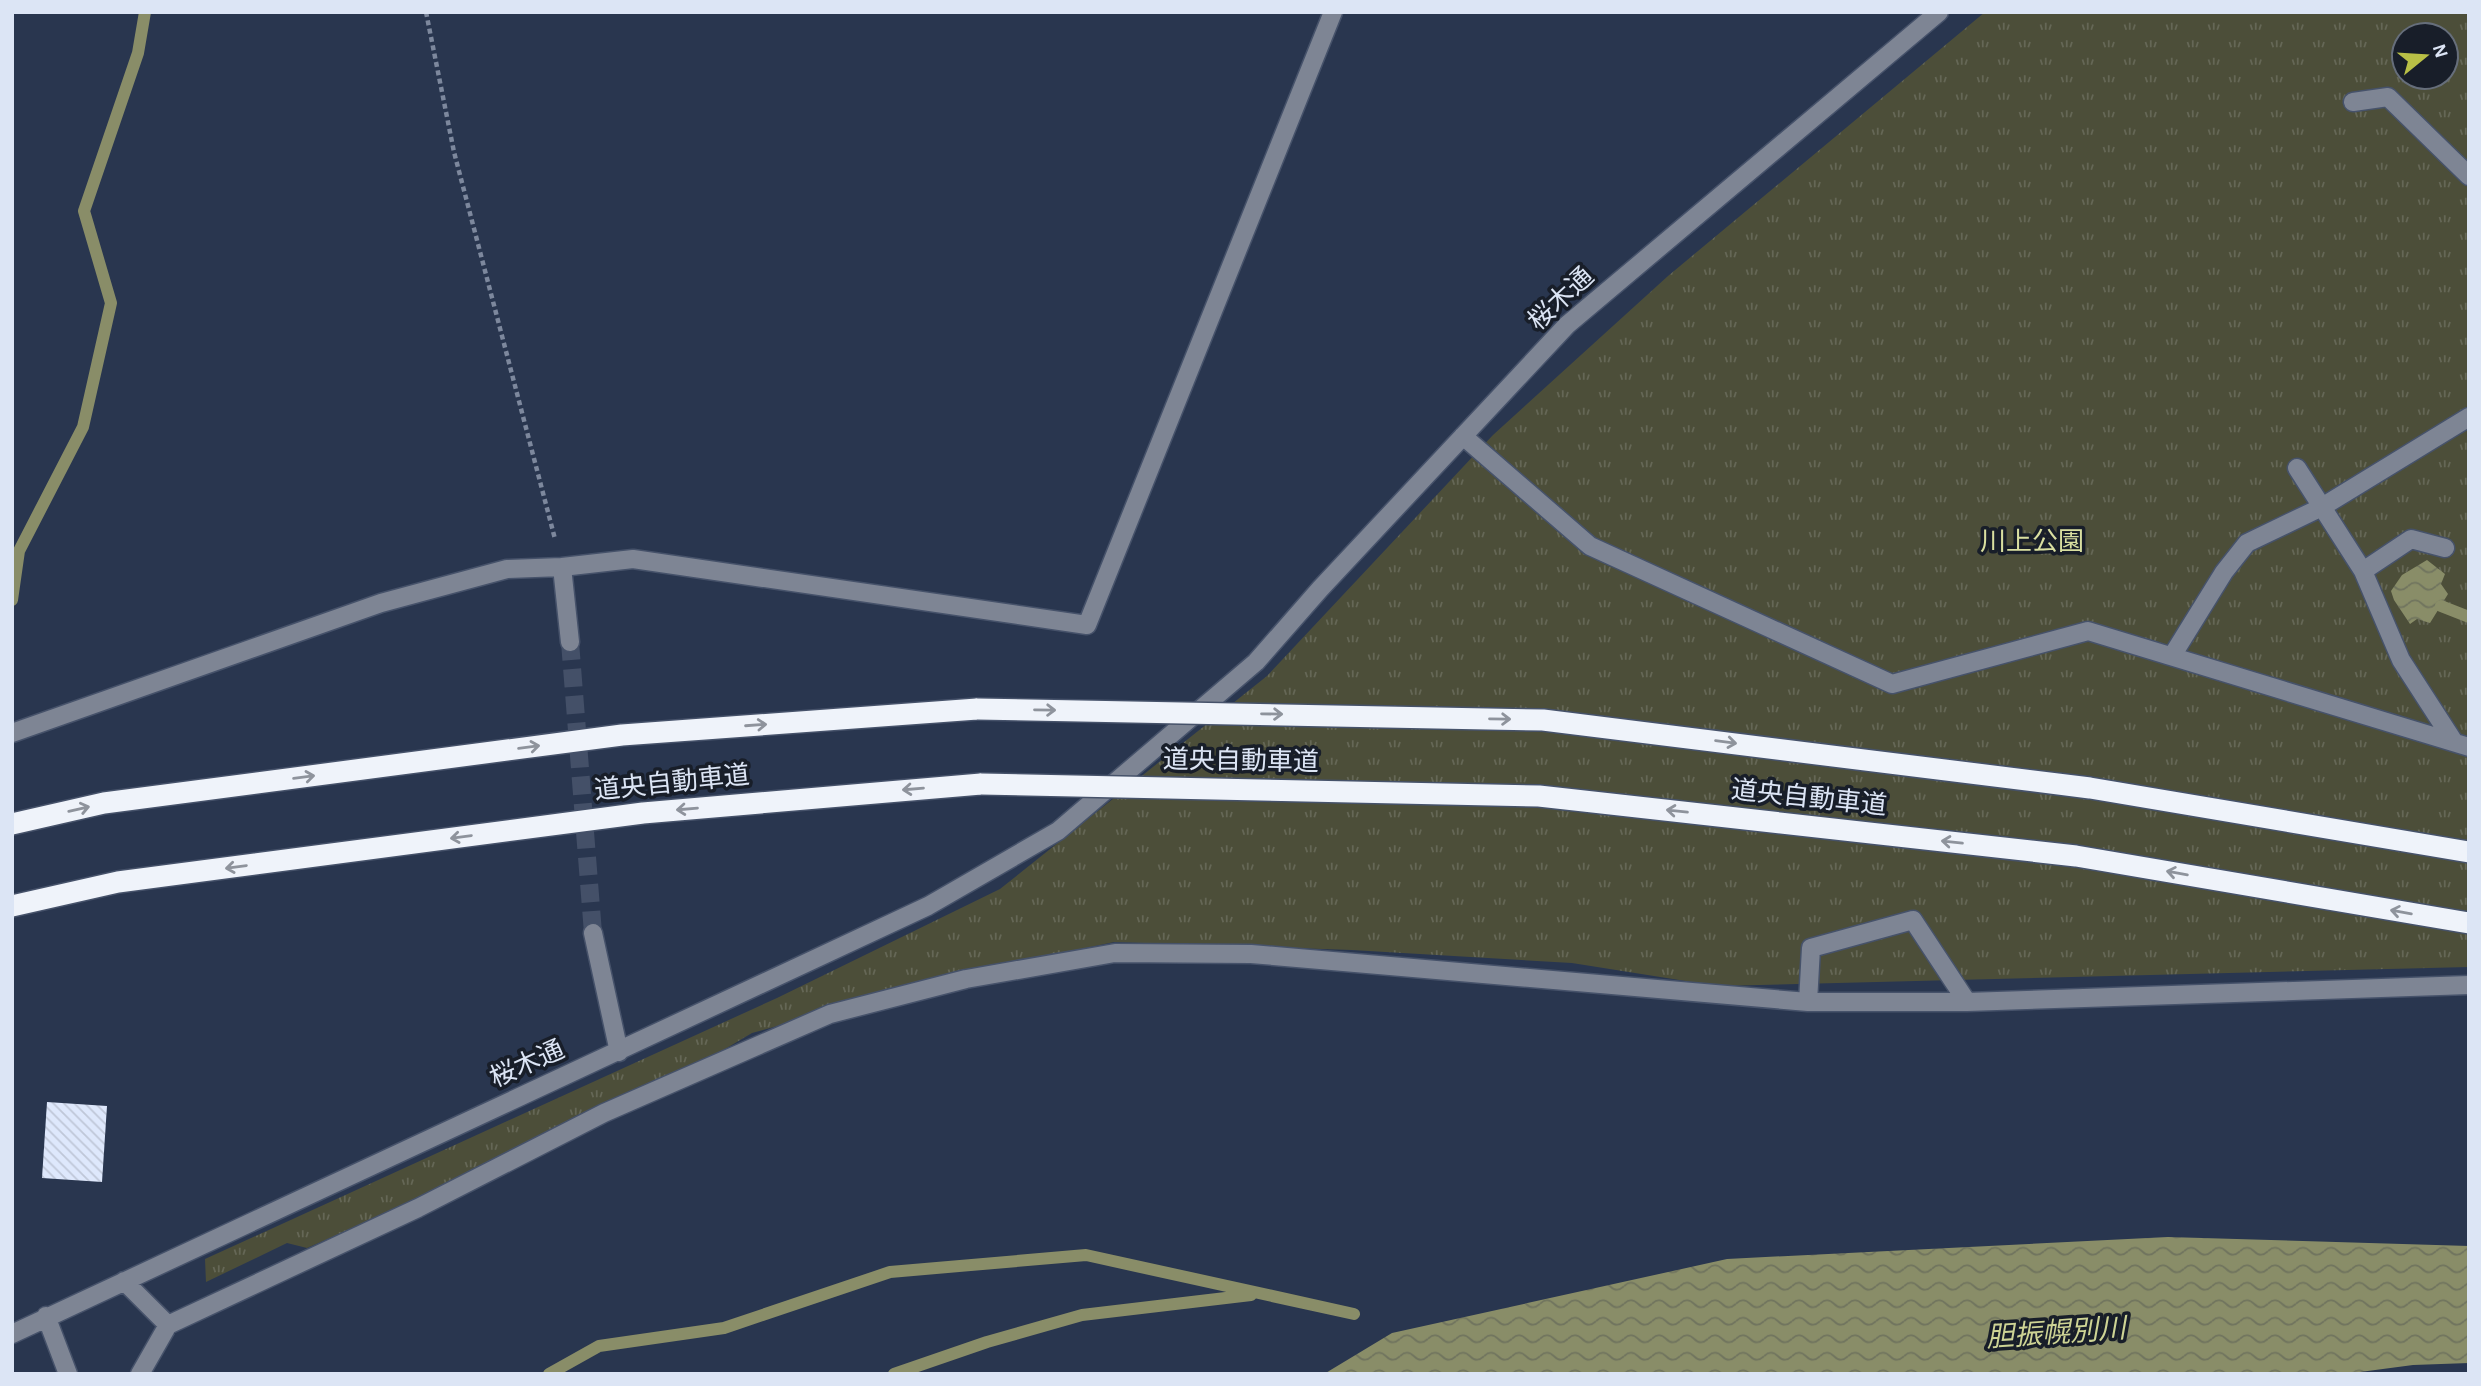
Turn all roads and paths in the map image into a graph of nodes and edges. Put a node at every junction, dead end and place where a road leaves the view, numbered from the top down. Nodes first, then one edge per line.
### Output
1 (426, 12) edge
2 (1333, 12) edge
3 (1939, 12) edge
4 (2353, 102) dead end
5 (2469, 176) edge
6 (2469, 417) edge
7 (1463, 436) junction
8 (2297, 468) dead end
9 (2322, 507) junction
10 (2445, 548) dead end
11 (562, 566) junction
12 (2363, 570) junction
13 (570, 642) tunnel mouth
14 (2172, 656) junction
15 (12, 733) edge
16 (2461, 745) edge
17 (12, 824) edge
18 (2469, 852) edge
19 (12, 906) edge
20 (2469, 923) edge
21 (593, 933) tunnel mouth
22 (2469, 985) edge
23 (1808, 1002) junction
24 (1967, 1002) junction
25 (619, 1052) junction
26 (124, 1281) junction
27 (46, 1316) junction
28 (168, 1325) junction
29 (12, 1334) edge
30 (68, 1374) edge
31 (141, 1374) edge

1 - 11 path
2 - 11 street
3 - 7 street, 桜木通
4 - 5 street
6 - 9 street
7 - 14 street
7 - 25 street, 桜木通
8 - 9 street
9 - 12 street
9 - 14 street
10 - 12 street
11 - 13 street
11 - 15 street
12 - 16 street
14 - 16 street
17 -> 18 highway, 道央自動車道, bridge
20 -> 19 highway, 道央自動車道, bridge
21 - 25 street
22 - 24 street
23 - 24 street
23 - 24 street
23 - 28 street
25 - 26 street, 桜木通
26 - 27 street, 桜木通
26 - 28 street
27 - 29 street, 桜木通
27 - 30 street
28 - 31 street

